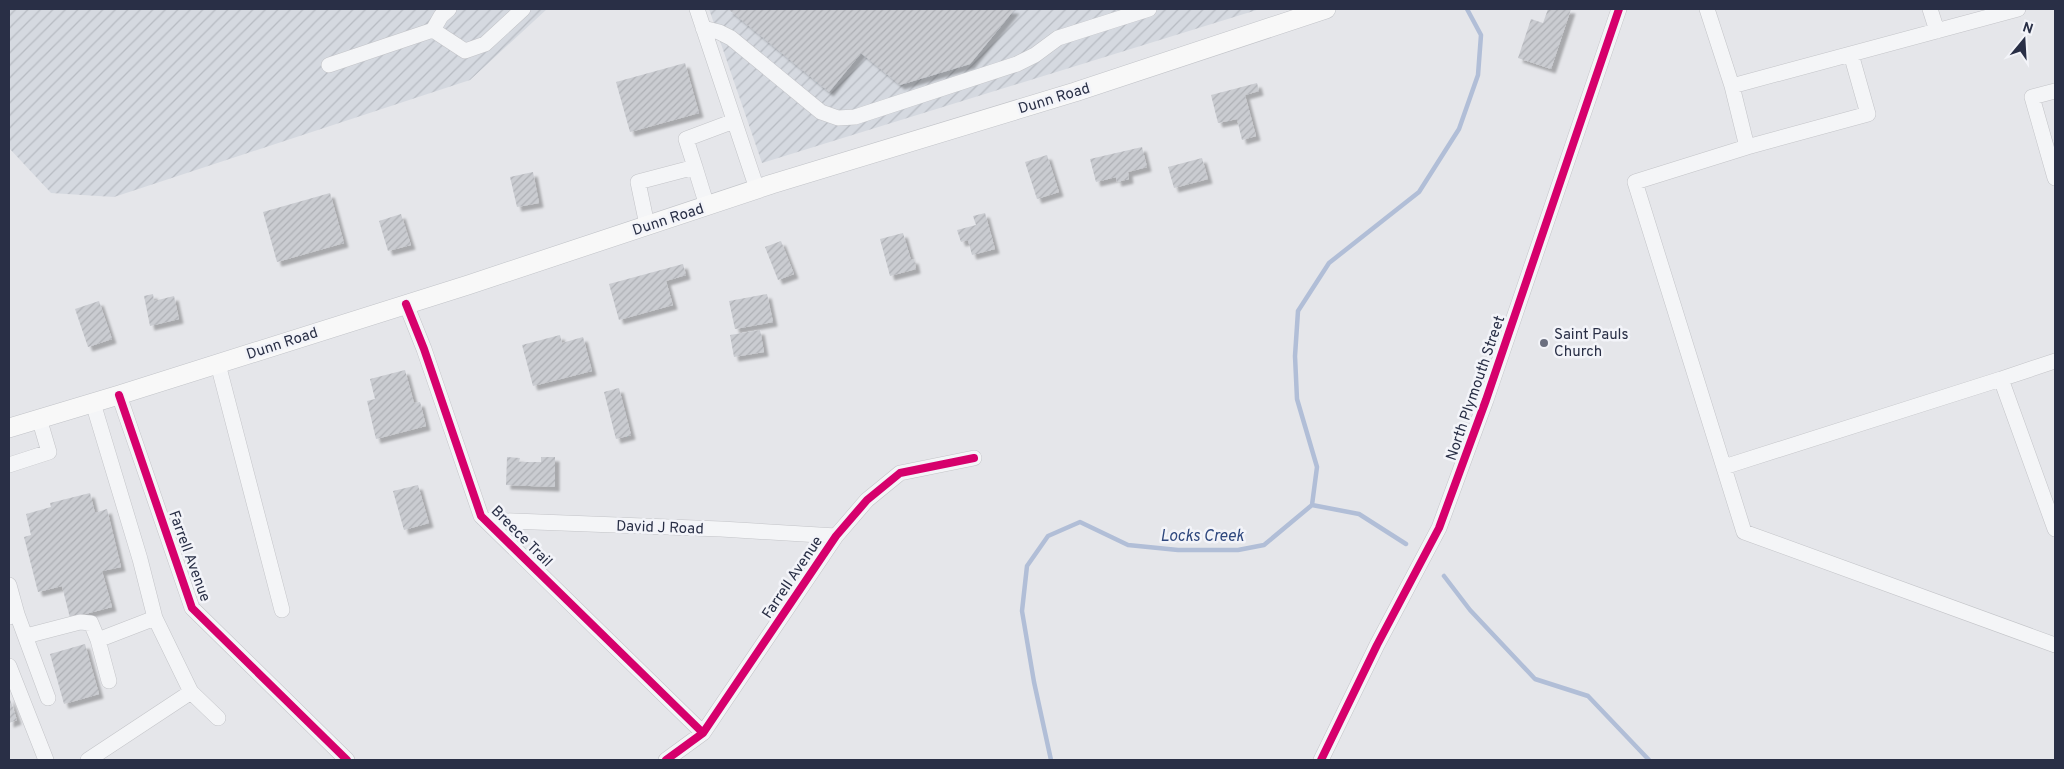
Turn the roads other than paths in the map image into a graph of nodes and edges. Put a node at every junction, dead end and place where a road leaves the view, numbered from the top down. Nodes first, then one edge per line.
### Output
1 (449, 9) edge
2 (523, 9) edge
3 (697, 9) edge
4 (1149, 9) edge
5 (1326, 9) edge
6 (1619, 9) edge
7 (1707, 9) edge
8 (1930, 9) edge
9 (2018, 9) edge
10 (1303, 12) edge
11 (703, 28) junction
12 (434, 30) junction
13 (1937, 31) junction
14 (1852, 54) junction
15 (329, 65) dead end
16 (1732, 86) junction
17 (2055, 91) edge
18 (734, 120) junction
19 (1747, 147) junction
20 (695, 168) junction
21 (2055, 178) edge
22 (757, 189) junction
23 (706, 206) junction
24 (647, 225) junction
25 (406, 304) junction
26 (2055, 361) edge
27 (218, 364) junction
28 (2001, 379) junction
29 (119, 395) junction
30 (93, 403) junction
31 (39, 418) junction
32 (9, 428) edge
33 (974, 458) dead end
34 (9, 464) edge
35 (1724, 467) junction
36 (485, 520) junction
37 (2055, 529) edge
38 (836, 536) junction
39 (9, 585) edge
40 (282, 610) dead end
41 (13, 615) edge
42 (155, 618) junction
43 (26, 636) junction
44 (98, 640) junction
45 (2055, 645) edge
46 (9, 666) edge
47 (109, 681) dead end
48 (191, 692) junction
49 (48, 698) dead end
50 (218, 718) dead end
51 (703, 733) junction
52 (46, 760) edge
53 (88, 760) edge
54 (347, 760) edge
55 (666, 760) edge
56 (1321, 760) edge

1 - 12 street
2 - 12 street
3 - 11 street
4 - 11 street
5 - 10 main road, Dunn Road
6 - 56 street, North Plymouth Street
7 - 16 street
8 - 13 street
9 - 13 street
10 - 22 main road, Dunn Road
11 - 18 street
12 - 15 street
13 - 14 street
14 - 16 street
14 - 19 street
16 - 19 street
17 - 21 street
18 - 20 street
18 - 22 street
19 - 35 street
20 - 23 street
20 - 24 street
22 - 23 main road, Dunn Road
23 - 24 main road, Dunn Road
24 - 25 main road, Dunn Road
25 - 27 main road, Dunn Road
25 - 36 street, Breece Trail
26 - 28 street
27 - 29 main road, Dunn Road
27 - 40 street
28 - 35 street
28 - 37 street
29 - 30 main road, Dunn Road
29 - 54 street, Farrell Avenue
30 - 31 main road, Dunn Road
30 - 42 street
31 - 32 main road, Dunn Road
31 - 34 street
33 - 38 street, Farrell Avenue
35 - 45 street
36 - 38 street, David J Road
36 - 51 street, Breece Trail
38 - 51 street, Farrell Avenue
39 - 41 street
41 - 43 street
42 - 44 street
42 - 48 street
43 - 44 street
43 - 49 street
44 - 47 street
46 - 52 street
48 - 50 street
48 - 53 street
51 - 55 street, Farrell Avenue

